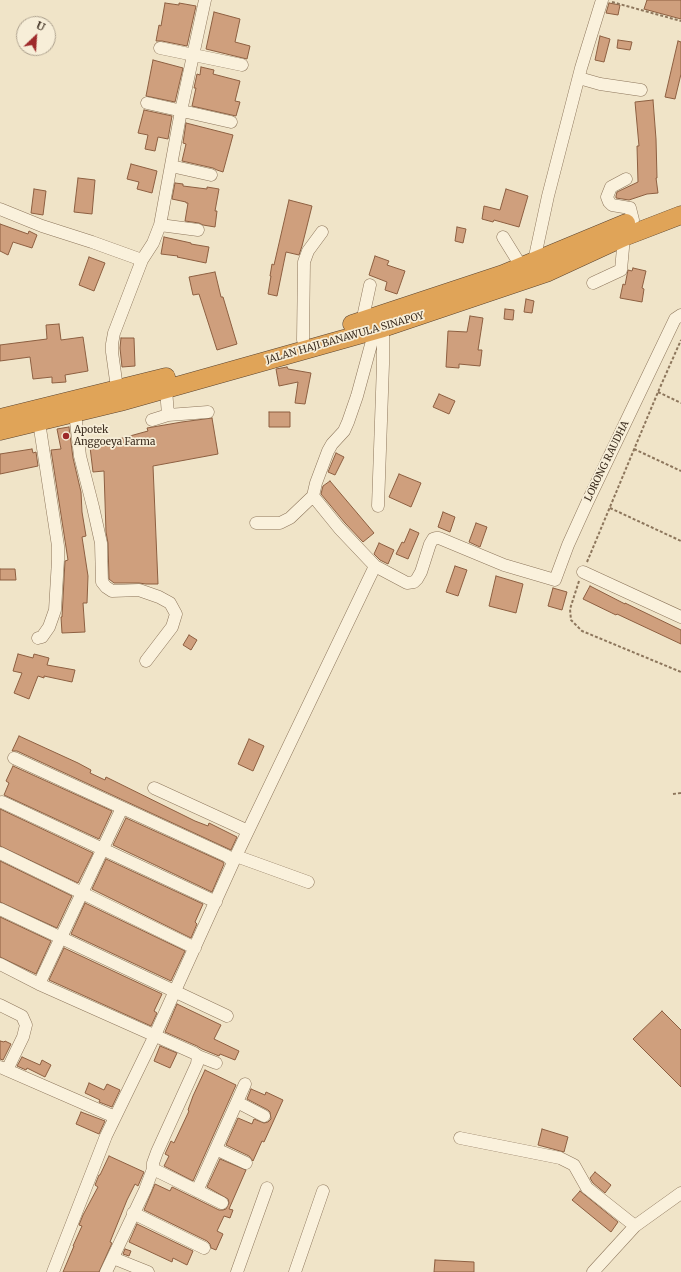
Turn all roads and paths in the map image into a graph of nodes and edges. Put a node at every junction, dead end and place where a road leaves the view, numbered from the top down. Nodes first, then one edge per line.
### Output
1 (205, 0) edge
2 (606, 1) edge
3 (681, 21) edge
4 (160, 48) dead end
5 (193, 55) junction
6 (242, 65) dead end
7 (579, 78) junction
8 (641, 90) dead end
9 (147, 103) dead end
10 (181, 111) junction
11 (231, 122) dead end
12 (171, 166) junction
13 (212, 175) dead end
14 (626, 179) dead end
15 (681, 202) edge
16 (0, 209) edge
17 (681, 215) edge
18 (633, 220) junction
19 (160, 225) junction
20 (198, 230) dead end
21 (322, 232) dead end
22 (504, 237) dead end
23 (624, 237) junction
24 (142, 260) junction
25 (527, 264) junction
26 (593, 283) dead end
27 (370, 284) dead end
28 (681, 315) edge
29 (373, 326) junction
30 (303, 340) junction
31 (681, 340) edge
32 (117, 388) junction
33 (166, 389) junction
34 (658, 392) junction
35 (681, 403) edge
36 (75, 412) junction
37 (208, 412) dead end
38 (168, 415) junction
39 (0, 418) edge
40 (152, 420) dead end
41 (39, 422) junction
42 (0, 432) edge
43 (634, 449) junction
44 (681, 471) edge
45 (313, 496) junction
46 (378, 506) dead end
47 (610, 508) junction
48 (256, 523) dead end
49 (681, 541) edge
50 (375, 566) junction
51 (583, 572) junction
52 (681, 617) edge
53 (38, 638) dead end
54 (146, 661) dead end
55 (681, 672) edge
56 (14, 758) dead end
57 (154, 788) dead end
58 (681, 793) edge
59 (673, 794) dead end
60 (2, 802) dead end
61 (122, 808) junction
62 (248, 831) junction
63 (102, 849) junction
64 (0, 853) edge
65 (234, 859) junction
66 (308, 882) dead end
67 (83, 892) junction
68 (216, 902) junction
69 (0, 909) edge
70 (61, 938) junction
71 (195, 948) junction
72 (0, 964) edge
73 (39, 984) junction
74 (175, 991) junction
75 (0, 1005) edge
76 (227, 1016) dead end
77 (155, 1035) junction
78 (198, 1056) junction
79 (216, 1063) dead end
80 (4, 1069) edge
81 (245, 1084) dead end
82 (237, 1102) junction
83 (264, 1116) dead end
84 (115, 1117) junction
85 (460, 1138) dead end
86 (216, 1149) junction
87 (246, 1163) dead end
88 (153, 1169) junction
89 (267, 1188) dead end
90 (197, 1191) junction
91 (323, 1191) dead end
92 (681, 1193) edge
93 (222, 1203) dead end
94 (133, 1213) junction
95 (635, 1226) junction
96 (204, 1248) dead end
97 (113, 1258) junction
98 (52, 1272) edge
99 (106, 1272) edge
100 (148, 1272) edge
101 (238, 1272) edge
102 (295, 1272) edge
103 (593, 1272) edge

1 - 5 street
2 - 3 path
2 - 7 street
4 - 5 street
5 - 6 street
5 - 10 street
7 - 8 street
7 - 25 street
9 - 10 street
10 - 11 street
10 - 12 street
12 - 13 street
12 - 19 street
14 - 18 street
15 - 18 highway, JALAN HAJI BANAWULA SINAPOY
16 - 24 street
17 - 23 highway, JALAN HAJI BANAWULA SINAPOY
18 - 25 highway, JALAN HAJI BANAWULA SINAPOY
19 - 20 street
19 - 24 street
21 - 30 street
22 - 25 street
23 - 26 street
23 - 29 highway, JALAN HAJI BANAWULA SINAPOY
24 - 32 street
25 - 29 highway, JALAN HAJI BANAWULA SINAPOY
27 - 29 street
28 - 50 street, LORONG RAUDHA
29 - 30 highway, JALAN HAJI BANAWULA SINAPOY
29 - 33 highway, JALAN HAJI BANAWULA SINAPOY
29 - 45 street
29 - 46 street
30 - 32 highway, JALAN HAJI BANAWULA SINAPOY
31 - 34 path
32 - 39 highway, JALAN HAJI BANAWULA SINAPOY
33 - 36 highway, JALAN HAJI BANAWULA SINAPOY
33 - 38 street
34 - 35 path
34 - 43 path
36 - 41 highway, JALAN HAJI BANAWULA SINAPOY
36 - 54 street
37 - 38 street
38 - 40 street
41 - 42 highway, JALAN HAJI BANAWULA SINAPOY
41 - 53 street
43 - 44 path
43 - 47 path
45 - 48 street
45 - 50 street
47 - 49 path
47 - 51 path
50 - 62 street
51 - 52 street
51 - 55 path
56 - 61 street
57 - 62 street
58 - 59 path
60 - 63 street
61 - 63 street
61 - 65 street
62 - 65 street
63 - 67 street
63 - 68 street
64 - 67 street
65 - 66 street
65 - 68 street
67 - 70 street
67 - 71 street
68 - 71 street
69 - 70 street
70 - 73 street
70 - 74 street
71 - 74 street
72 - 73 street
73 - 77 street
74 - 76 street
74 - 77 street
75 - 80 street
77 - 78 street
77 - 84 street
78 - 79 street
78 - 88 street
80 - 84 street
81 - 82 street
82 - 83 street
82 - 86 street
84 - 98 street
85 - 95 street
86 - 87 street
86 - 90 street
88 - 90 street
88 - 94 street
89 - 101 street
90 - 93 street
91 - 102 street
92 - 95 street
94 - 96 street
94 - 97 street
95 - 103 street
97 - 99 street
97 - 100 street

